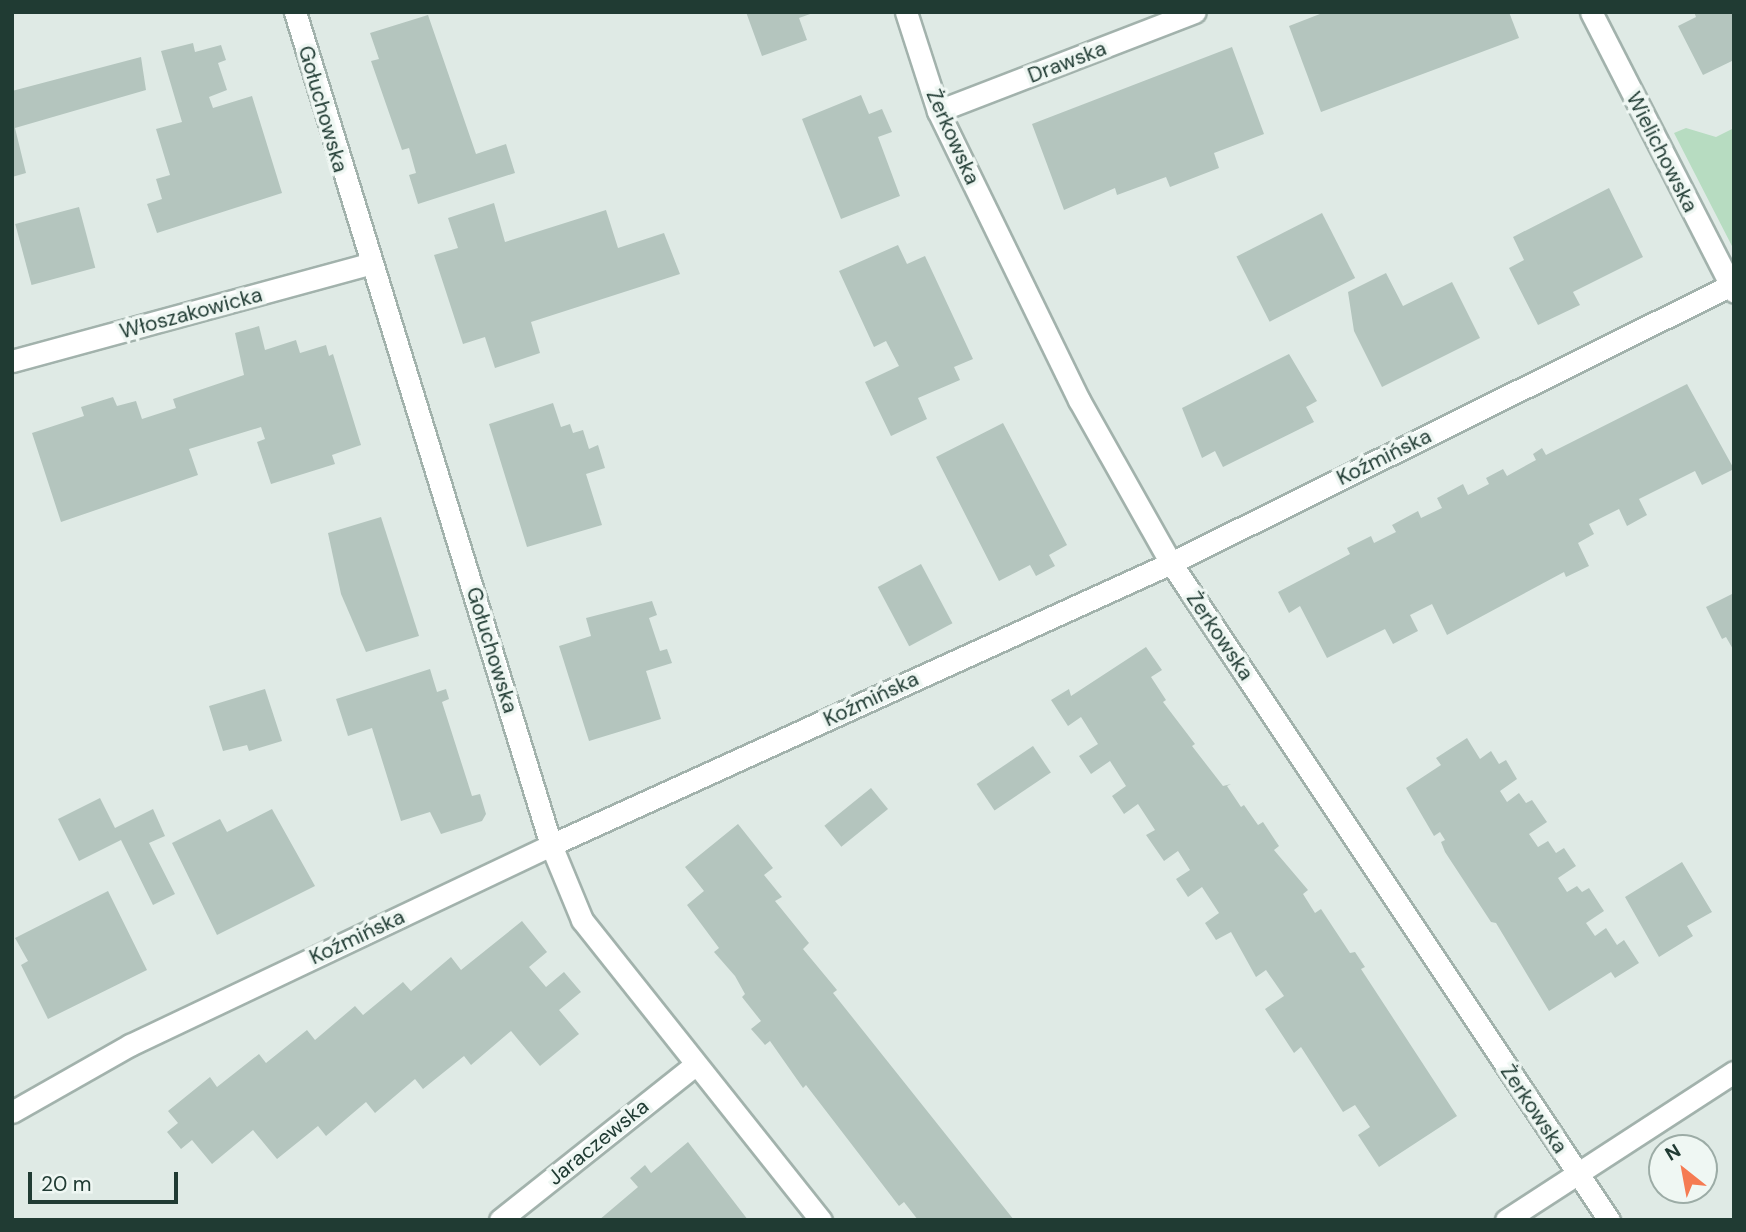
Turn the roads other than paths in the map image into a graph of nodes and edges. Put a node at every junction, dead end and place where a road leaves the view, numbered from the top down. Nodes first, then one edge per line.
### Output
1 (295, 12) edge
2 (906, 12) edge
3 (1195, 12) edge
4 (1591, 12) edge
5 (938, 111) junction
6 (369, 264) junction
7 (1732, 288) edge
8 (12, 361) edge
9 (1171, 562) junction
10 (551, 845) junction
11 (695, 1065) junction
12 (1734, 1072) edge
13 (12, 1112) edge
14 (1577, 1173) junction
15 (500, 1220) edge
16 (821, 1220) edge
17 (1506, 1220) edge
18 (1609, 1220) edge

1 - 6 street, Gołuchowska
2 - 5 street, Żerkowska
3 - 5 street, Drawska
4 - 7 street, Wielichowska
5 - 9 street, Żerkowska
6 - 8 street, Włoszakowicka
6 - 10 street, Gołuchowska
7 - 9 street, Koźmińska
9 - 10 street, Koźmińska
9 - 14 street, Żerkowska
10 - 11 street, Gołuchowska
10 - 13 street, Koźmińska
11 - 15 street, Jaraczewska
11 - 16 street, Gołuchowska
12 - 14 street
14 - 17 street
14 - 18 street, Żerkowska

